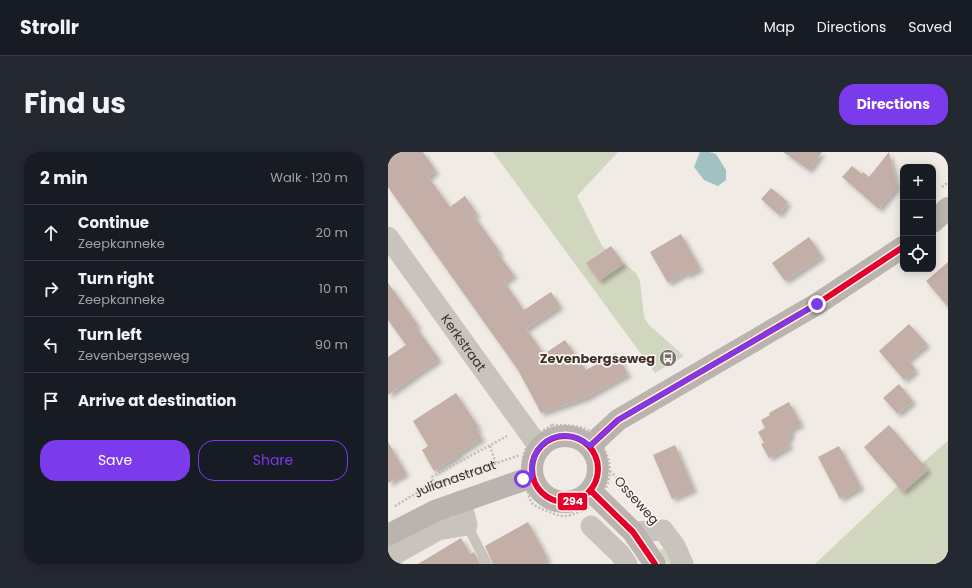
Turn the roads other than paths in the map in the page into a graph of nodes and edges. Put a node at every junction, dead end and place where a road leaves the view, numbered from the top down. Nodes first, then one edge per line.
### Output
1 (948, 208) edge
2 (936, 219) edge
3 (388, 237) edge
4 (900, 249) edge
5 (590, 446) junction
6 (532, 451) junction
7 (532, 477) junction
8 (591, 491) junction
9 (461, 501) junction
10 (467, 525) junction
11 (591, 526) dead end
12 (633, 532) junction
13 (388, 535) edge
14 (388, 558) edge
15 (653, 563) edge
16 (487, 564) edge
17 (627, 564) edge
18 (683, 564) edge

1 - 2 street
3 - 6 street, Kerkstraat
4 - 5 street
5 - 6 street
5 - 8 street
6 - 7 street
7 - 8 street
7 - 9 street, Julianastraat
8 - 12 street, Osseweg
9 - 10 street, Julianastraat
9 - 13 street, Julianastraat
10 - 14 street
10 - 16 lane
11 - 17 street
12 - 15 street, Osseweg
12 - 18 street, Osseweg

